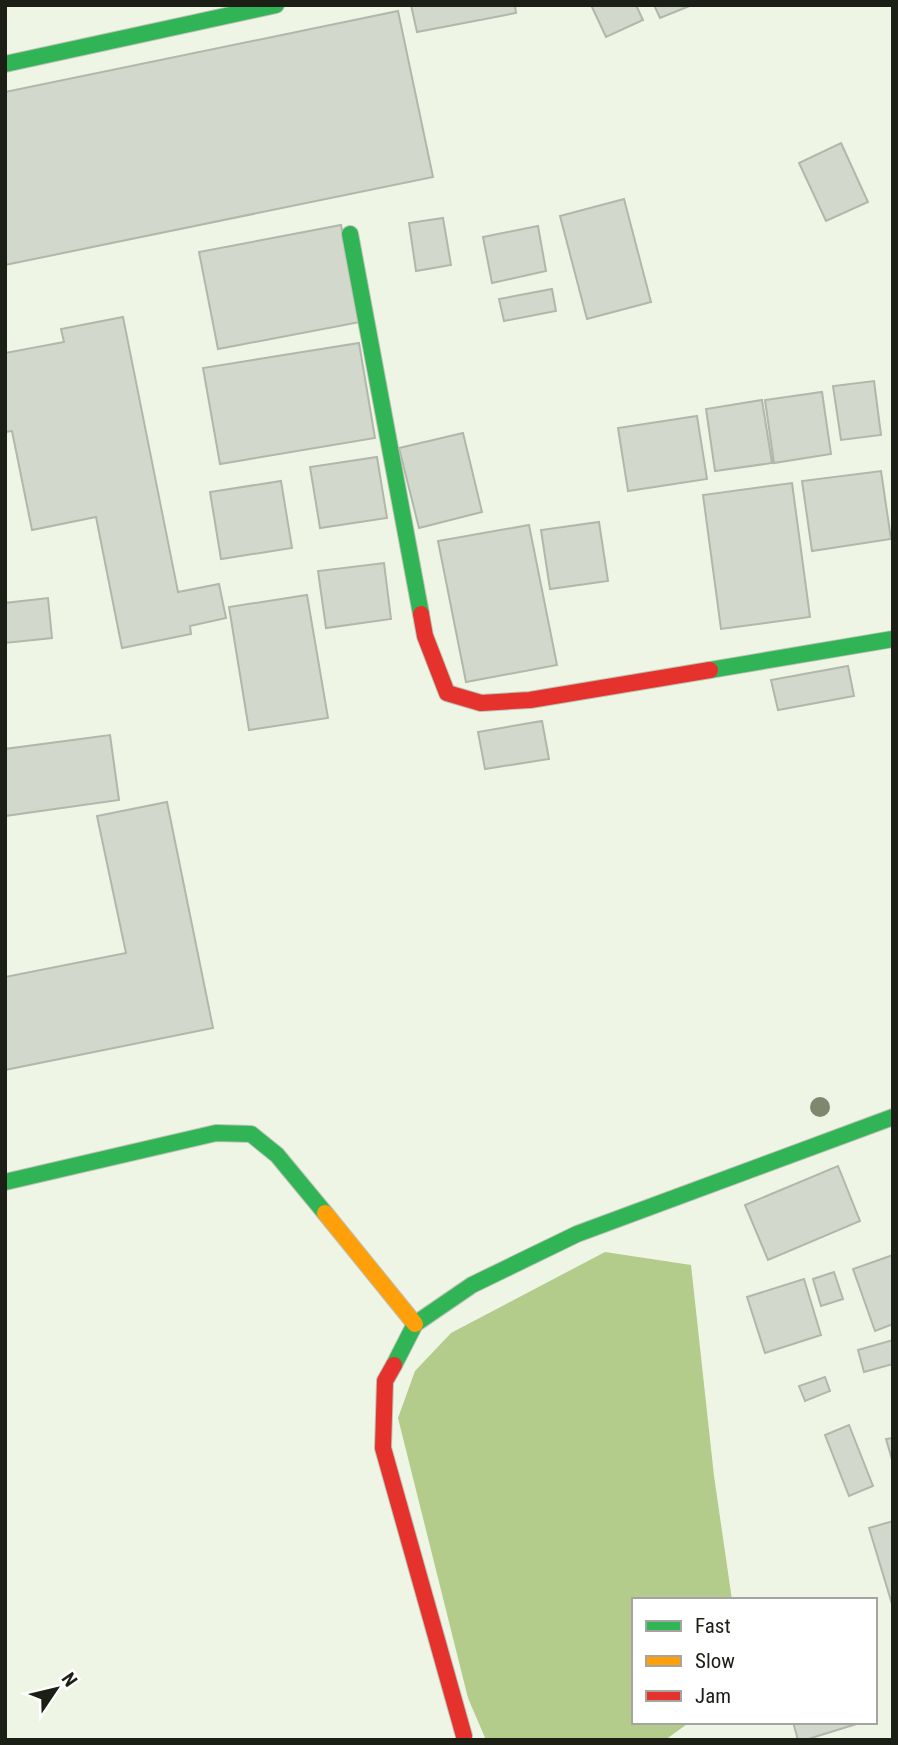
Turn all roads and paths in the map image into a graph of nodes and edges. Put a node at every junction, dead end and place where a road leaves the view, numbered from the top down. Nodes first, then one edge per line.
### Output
1 (276, 5) edge
2 (5, 64) edge
3 (350, 234) dead end
4 (893, 639) edge
5 (893, 1117) edge
6 (5, 1182) edge
7 (415, 1324) junction
8 (464, 1736) dead end

1 - 2 street
3 - 4 street
5 - 7 street
6 - 7 street
7 - 8 street

